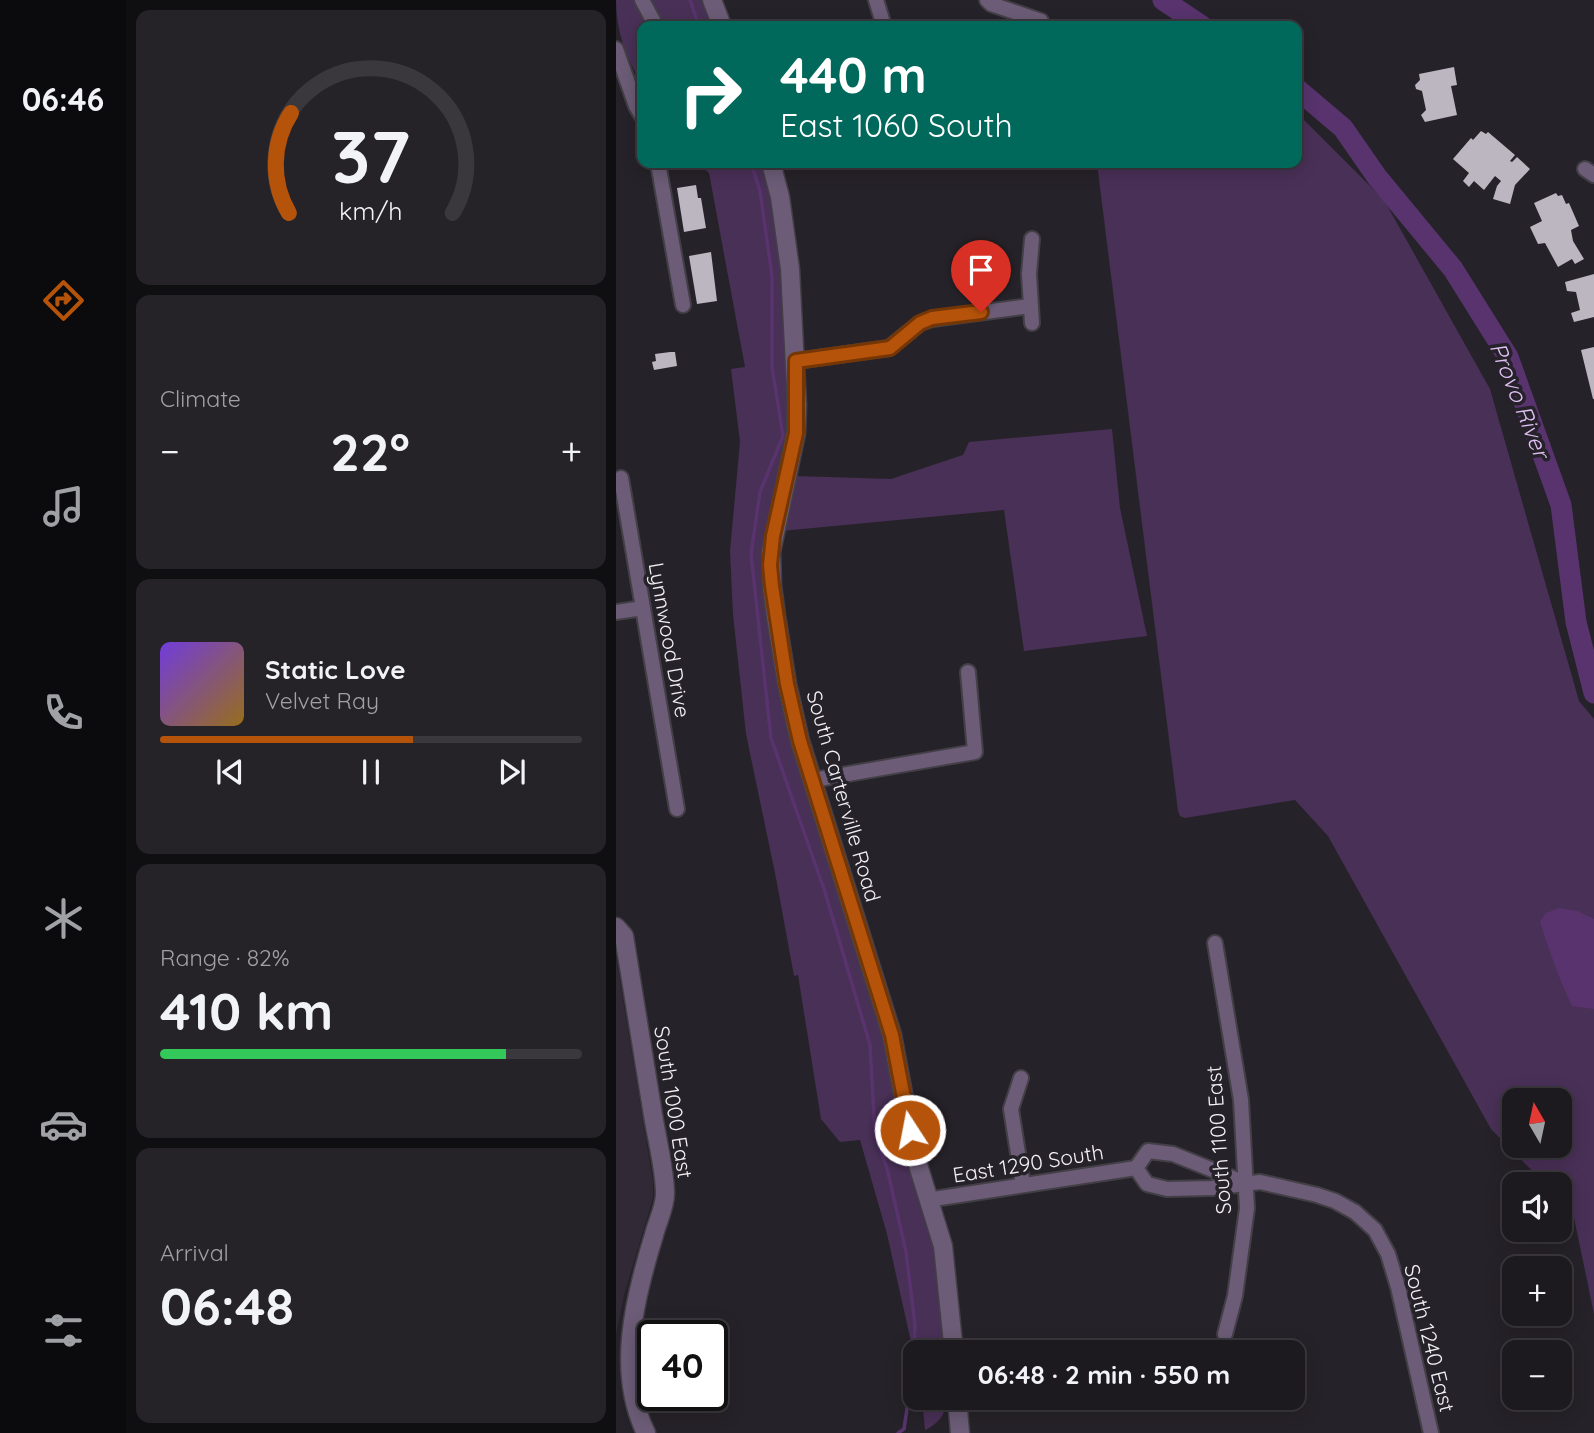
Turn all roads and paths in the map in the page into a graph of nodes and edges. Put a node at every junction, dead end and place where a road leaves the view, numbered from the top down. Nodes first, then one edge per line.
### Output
1 (642, 0) edge
2 (712, 0) edge
3 (876, 0) edge
4 (987, 0) edge
5 (653, 21) edge
6 (720, 21) edge
7 (882, 21) edge
8 (1041, 21) dead end
9 (616, 49) edge
10 (637, 108) edge
11 (659, 168) edge
12 (772, 168) edge
13 (1032, 239) dead end
14 (683, 305) dead end
15 (1030, 306) junction
16 (1032, 323) dead end
17 (796, 361) junction
18 (621, 478) dead end
19 (643, 608) junction
20 (616, 612) edge
21 (968, 672) dead end
22 (813, 780) junction
23 (677, 809) dead end
24 (616, 927) edge
25 (1215, 943) dead end
26 (1021, 1078) dead end
27 (1136, 1168) junction
28 (1245, 1183) junction
29 (1023, 1185) junction
30 (927, 1200) junction
31 (1225, 1334) dead end
32 (953, 1340) edge
33 (958, 1410) edge
34 (646, 1433) edge
35 (960, 1433) edge
36 (1431, 1433) edge

1 - 5 street
2 - 6 street
3 - 7 street
4 - 8 street
9 - 10 street
11 - 14 street
12 - 17 street, South Carterville Road
13 - 15 street
15 - 16 street
15 - 17 street
17 - 22 street, South Carterville Road
18 - 19 street, Lynnwood Drive
19 - 20 street
19 - 23 street, Lynnwood Drive
21 - 22 street
22 - 30 street, South Carterville Road
24 - 34 street, South 1000 East
25 - 28 street, South 1100 East
26 - 29 street
27 - 28 street, East 1290 South
27 - 28 street, East 1290 South
27 - 29 street, East 1290 South
28 - 31 street, South 1100 East
28 - 36 street, South 1240 East
29 - 30 street, East 1290 South
30 - 32 street, South Carterville Road
33 - 35 street

